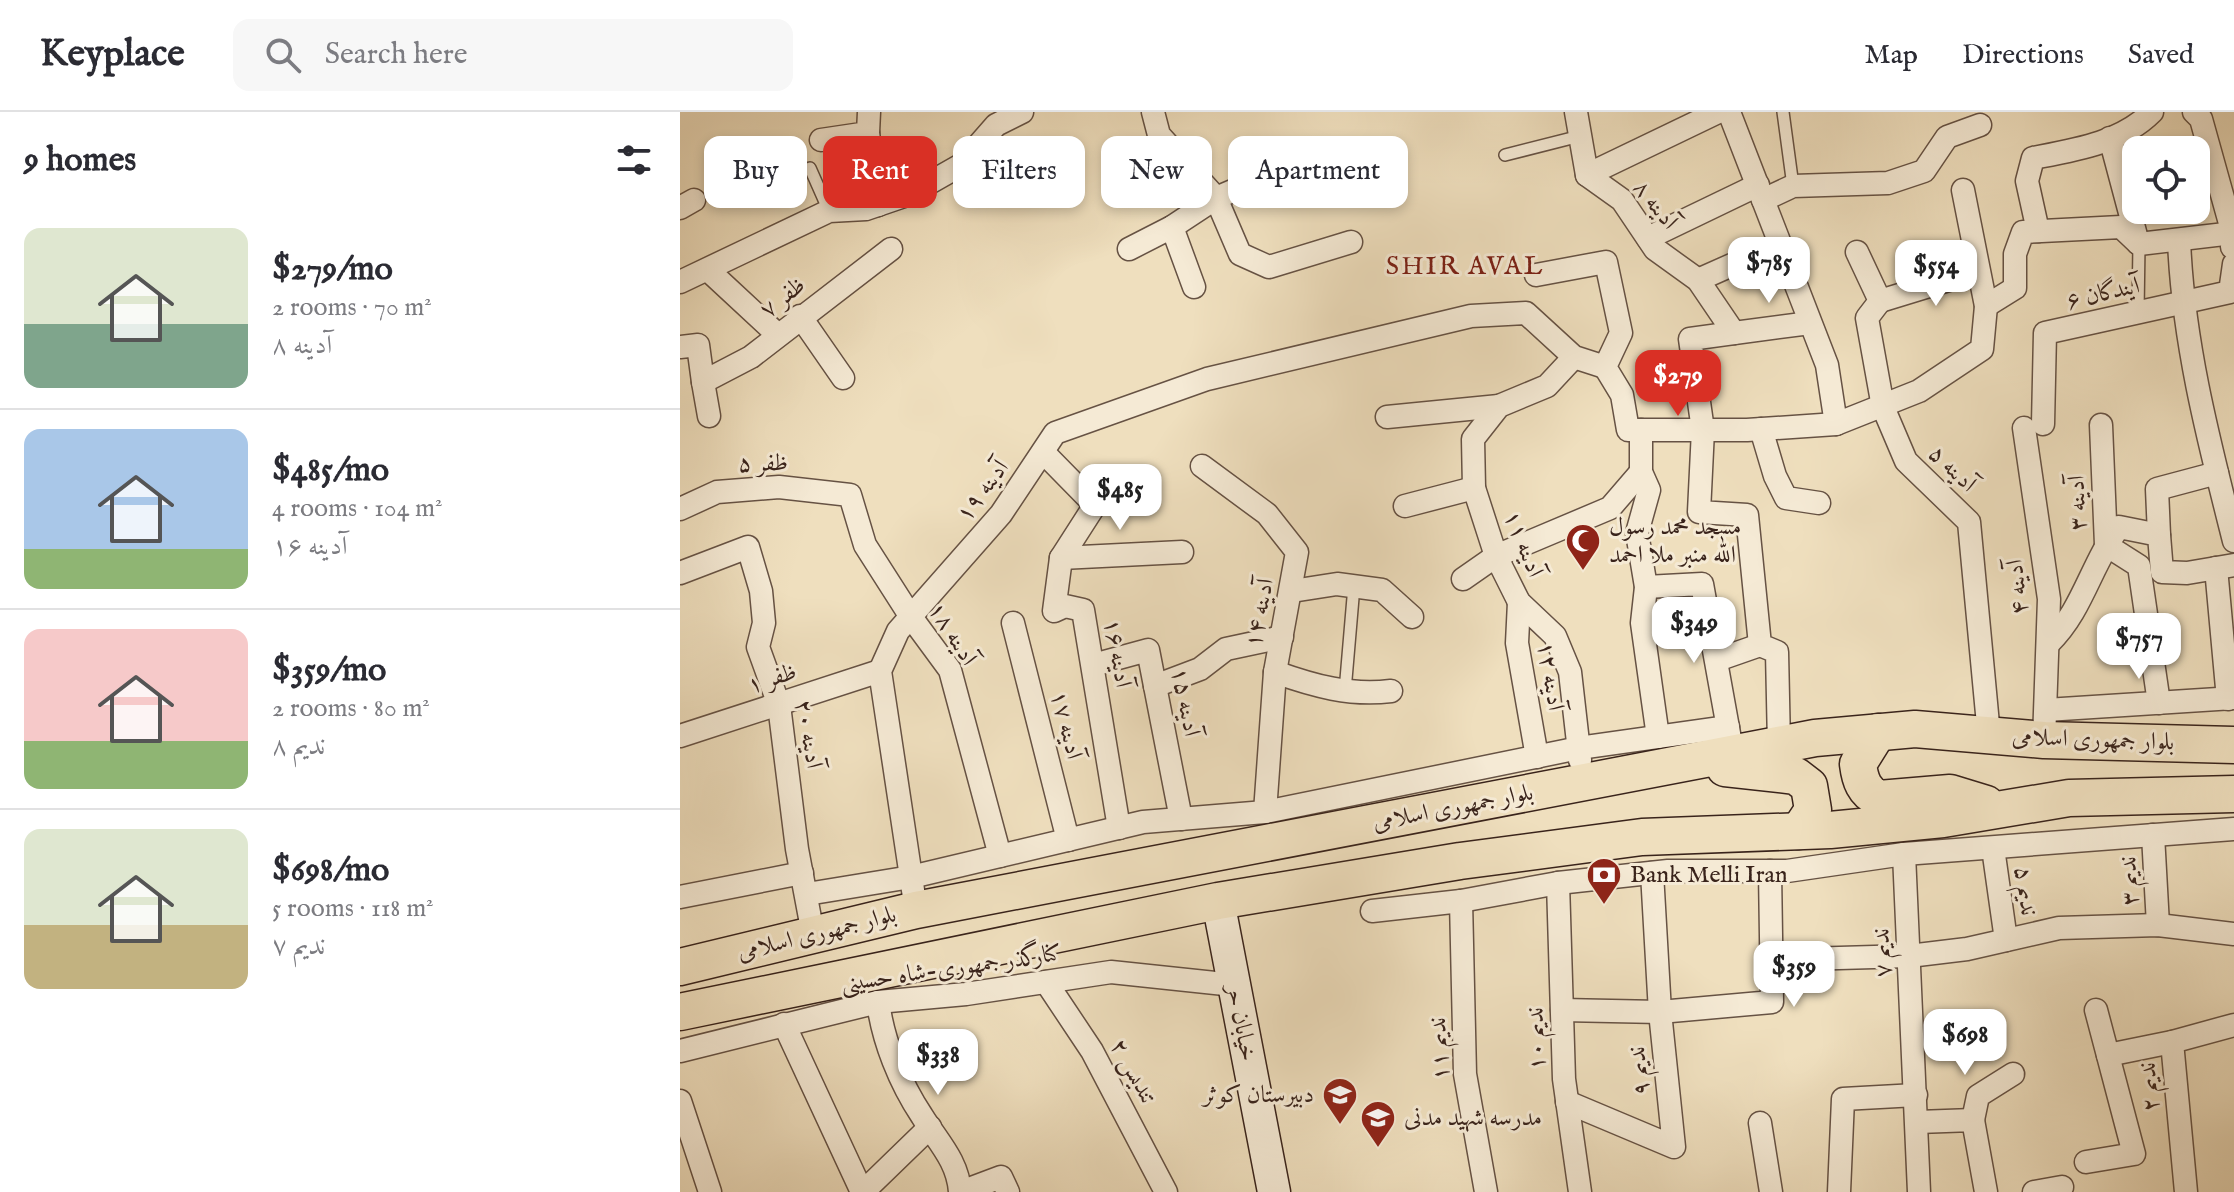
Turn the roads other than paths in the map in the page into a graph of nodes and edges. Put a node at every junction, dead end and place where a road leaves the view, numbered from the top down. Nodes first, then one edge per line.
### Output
1 (1022, 112) edge
2 (1153, 112) edge
3 (1576, 112) edge
4 (1718, 112) edge
5 (1729, 112) edge
6 (1783, 112) edge
7 (2152, 112) edge
8 (2194, 112) edge
9 (869, 122) edge
10 (1980, 125) dead end
11 (1580, 136) junction
12 (2110, 138) junction
13 (821, 140) dead end
14 (1505, 155) dead end
15 (810, 168) dead end
16 (1587, 175) junction
17 (937, 179) edge
18 (1793, 186) junction
19 (1963, 190) dead end
20 (1760, 192) junction
21 (1228, 193) edge
22 (1216, 198) junction
23 (854, 208) edge
24 (829, 211) junction
25 (1172, 227) junction
26 (2038, 231) junction
27 (2233, 234) edge
28 (1648, 238) junction
29 (2179, 240) junction
30 (1351, 242) dead end
31 (1779, 244) junction
32 (2139, 244) junction
33 (891, 249) dead end
34 (1129, 249) dead end
35 (1857, 252) dead end
36 (2233, 264) edge
37 (708, 270) junction
38 (1978, 271) junction
39 (1536, 275) dead end
40 (1698, 280) junction
41 (680, 282) edge
42 (1194, 287) dead end
43 (1880, 301) junction
44 (2182, 303) junction
45 (1986, 306) junction
46 (2138, 313) junction
47 (800, 316) junction
48 (1810, 323) junction
49 (1734, 333) junction
50 (778, 335) junction
51 (680, 347) edge
52 (1574, 357) junction
53 (1605, 367) junction
54 (843, 378) dead end
55 (703, 382) junction
56 (1499, 406) junction
57 (1883, 407) junction
58 (709, 416) dead end
59 (1387, 417) dead end
60 (1836, 424) junction
61 (2101, 425) dead end
62 (2034, 426) joint
63 (1761, 429) junction
64 (1641, 430) junction
65 (1703, 430) junction
66 (1043, 452) junction
67 (1202, 466) dead end
68 (1641, 472) junction
69 (2217, 473) junction
70 (1474, 488) junction
71 (850, 495) joint
72 (1819, 503) dead end
73 (1405, 506) dead end
74 (680, 509) edge
75 (2159, 535) junction
76 (2234, 541) edge
77 (2106, 545) junction
78 (1182, 552) dead end
79 (1496, 556) junction
80 (1061, 558) junction
81 (2225, 566) edge
82 (680, 573) edge
83 (1463, 579) dead end
84 (1354, 586) junction
85 (1646, 587) junction
86 (1292, 591) junction
87 (1519, 602) junction
88 (911, 617) junction
89 (1412, 617) dead end
90 (1013, 623) dead end
91 (1282, 637) junction
92 (2049, 643) junction
93 (1760, 645) junction
94 (1717, 660) junction
95 (1093, 665) junction
96 (880, 671) junction
97 (1275, 672) junction
98 (1155, 686) junction
99 (1345, 691) junction
100 (1391, 691) dead end
101 (2231, 698) edge
102 (2159, 703) junction
103 (779, 705) junction
104 (2045, 725) junction
105 (1878, 732) junction
106 (1989, 735) junction
107 (680, 736) edge
108 (1730, 741) junction
109 (1779, 745) junction
110 (2234, 745) edge
111 (1666, 751) junction
112 (1537, 757) junction
113 (1581, 766) junction
114 (2004, 809) junction
115 (1265, 812) junction
116 (1181, 819) junction
117 (2233, 823) edge
118 (1119, 828) junction
119 (1799, 831) junction
120 (2153, 835) junction
121 (1068, 840) junction
122 (1622, 840) junction
123 (1993, 848) junction
124 (1904, 854) junction
125 (1000, 856) junction
126 (1770, 871) junction
127 (1652, 873) junction
128 (1622, 876) junction
129 (1558, 883) junction
130 (804, 884) junction
131 (914, 893) junction
132 (680, 897) edge
133 (1218, 901) junction
134 (1461, 901) junction
135 (1372, 911) dead end
136 (2158, 925) junction
137 (813, 934) junction
138 (2234, 934) edge
139 (2006, 940) junction
140 (1909, 956) junction
141 (1771, 960) junction
142 (680, 967) edge
143 (1046, 982) junction
144 (1234, 985) junction
145 (814, 999) junction
146 (878, 1002) junction
147 (1562, 1010) junction
148 (2096, 1010) dead end
149 (680, 1012) edge
150 (1660, 1012) junction
151 (784, 1024) junction
152 (2234, 1025) edge
153 (2172, 1042) junction
154 (680, 1051) edge
155 (2108, 1055) junction
156 (2013, 1074) dead end
157 (1916, 1095) junction
158 (680, 1101) edge
159 (1567, 1102) junction
160 (1973, 1120) junction
161 (1918, 1122) junction
162 (1760, 1123) dead end
163 (930, 1127) junction
164 (2086, 1162) dead end
165 (2062, 1187) dead end
166 (710, 1192) edge
167 (863, 1192) edge
168 (961, 1192) edge
169 (1008, 1192) edge
170 (1166, 1192) edge
171 (1274, 1192) edge
172 (1486, 1192) edge
173 (1580, 1192) edge
174 (1771, 1192) edge
175 (1839, 1192) edge
176 (1919, 1192) edge
177 (1986, 1192) edge
178 (2034, 1192) edge
179 (2186, 1192) edge

1 - 17 street
2 - 22 street
3 - 11 street
4 - 16 street
5 - 20 street
6 - 18 lane
7 - 12 street
8 - 27 street
9 - 13 street
10 - 18 street
11 - 14 lane
11 - 16 street
12 - 26 street
12 - 32 street
15 - 24 lane
16 - 28 street, آدینه ۸
18 - 20 street
19 - 38 street
20 - 28 street
20 - 31 street
21 - 22 street
22 - 25 street
22 - 30 street
23 - 24 street
24 - 37 street
25 - 34 street
25 - 42 street
26 - 32 street
26 - 45 street
27 - 29 street
27 - 36 street
28 - 40 street, آدینه ۸
29 - 32 street
29 - 44 street
31 - 40 street
31 - 48 street
32 - 46 lane
33 - 47 street, ظفر ۷
35 - 43 street
36 - 44 street, آیندگان ۶
37 - 41 street
37 - 50 street
38 - 43 street
38 - 45 street
39 - 53 street
40 - 49 street, آدینه ۸
43 - 57 street, آدینه ۵
44 - 46 street, آیندگان ۶
44 - 69 street
45 - 57 street
46 - 62 street, آیندگان ۶
47 - 50 street, ظفر ۷
47 - 54 street
48 - 49 street
48 - 60 street
49 - 65 street
50 - 55 street, ظفر ۷
51 - 55 street
52 - 53 street
52 - 56 street, آدینه ۱۱
52 - 66 street, آدینه ۱۹
53 - 64 street
55 - 58 street
56 - 59 street
56 - 70 street, آدینه ۱۱
57 - 60 street
57 - 106 street, آدینه ۵
60 - 63 street
61 - 77 street, آدینه ۳
62 - 92 street, آدینه ۴
63 - 65 street
63 - 72 street
64 - 65 street
64 - 68 street
65 - 93 street
66 - 80 street, آدینه ۱۶
66 - 88 street, آدینه ۱۹
67 - 86 street, آدینه ۱۴
68 - 79 street
68 - 85 street
69 - 75 street
69 - 76 street
70 - 73 street
70 - 79 street, آدینه ۱۱
71 - 74 street, ظفر ۵
71 - 88 street, آدینه ۱۸
75 - 77 street
75 - 81 street
77 - 92 street
77 - 102 street, آدینه ۳
78 - 80 street
79 - 83 street
79 - 87 street, آدینه ۱۱
80 - 95 street, آدینه ۱۶
81 - 101 street
82 - 103 street, آدینه ۲۰
84 - 86 street
84 - 89 street
84 - 99 lane
85 - 94 street
85 - 111 street
86 - 91 street, آدینه ۱۴
87 - 112 street, آدینه ۱۲
87 - 113 street, آدینه ۱۱
88 - 96 street, آدینه ۱۹
88 - 125 street, آدینه ۱۸
90 - 121 street, آدینه ۱۷
91 - 97 street, آدینه ۱۴
91 - 98 street
92 - 104 street, آدینه ۴
93 - 94 street
93 - 109 street
94 - 108 street
95 - 98 street, آدینه ۱۵
95 - 118 street, آدینه ۱۶
96 - 103 street, ظفر ۱
96 - 131 street
97 - 99 street
97 - 115 street, آدینه ۱۴
98 - 116 street, آدینه ۱۵
99 - 100 street
101 - 102 street
102 - 104 street
103 - 107 street, ظفر ۱
103 - 130 street, آدینه ۲۰
104 - 106 main road, بلوار جمهوری اسلامی
104 - 110 main road, بلوار جمهوری اسلامی
105 - 106 main road, بلوار جمهوری اسلامی
105 - 109 main road, بلوار جمهوری اسلامی
105 - 114 main road
108 - 109 main road, بلوار جمهوری اسلامی
108 - 111 main road, بلوار جمهوری اسلامی
111 - 113 main road, بلوار جمهوری اسلامی
111 - 119 main road
112 - 113 street
112 - 115 street
113 - 131 main road, بلوار جمهوری اسلامی
114 - 117 main road, بلوار جمهوری اسلامی
114 - 119 main road, بلوار جمهوری اسلامی
115 - 116 street
116 - 118 street
117 - 120 street
118 - 121 street
119 - 122 main road, بلوار جمهوری اسلامی
120 - 123 street
120 - 136 street, ندیم ۳
121 - 125 street
122 - 128 street
122 - 133 main road, بلوار جمهوری اسلامی
123 - 124 street
123 - 139 street, ندیم ۵
124 - 126 street
124 - 140 street, ندیم ۷
125 - 131 street
126 - 127 street
126 - 141 street
127 - 128 street
127 - 150 street, ندیم ۹
128 - 129 street
129 - 134 street
129 - 147 street, ندیم ۱۰
130 - 131 street
130 - 132 street
130 - 137 street, آدینه ۲۰
131 - 137 main road, بلوار جمهوری اسلامی
133 - 144 main road, خیابان حر
133 - 145 main road, بلوار جمهوری اسلامی
134 - 135 street
134 - 172 street, ندیم ۱۱
136 - 138 street
136 - 139 street
137 - 142 main road, بلوار جمهوری اسلامی
139 - 140 street
140 - 141 street
140 - 157 street, ندیم ۷
141 - 150 street
143 - 144 street, کنارگذر جمهوری-شاه حسینی
143 - 146 street, کنارگذر جمهوری-شاه حسینی
143 - 170 street, تندیس ۲
144 - 171 main road, خیابان حر
145 - 146 street, کنارگذر جمهوری-شاه حسینی
145 - 149 main road, بلوار جمهوری اسلامی
145 - 151 street, کنارگذر جمهوری-شاه حسینی
146 - 163 street
147 - 150 street
147 - 159 street, ندیم ۱۰
148 - 155 street
150 - 159 street, ندیم ۹
151 - 154 street, کنارگذر جمهوری-شاه حسینی
151 - 167 street
152 - 153 street, ندیم ۲
153 - 155 street
153 - 179 street, ندیم ۲
155 - 164 street
156 - 160 street
157 - 161 street, ندیم ۷
157 - 175 street
158 - 166 street
159 - 173 street, ندیم ۱۰
160 - 161 street
160 - 177 street
161 - 176 street, ندیم ۷
162 - 174 street
163 - 167 street
163 - 168 street
165 - 178 street
168 - 169 street

